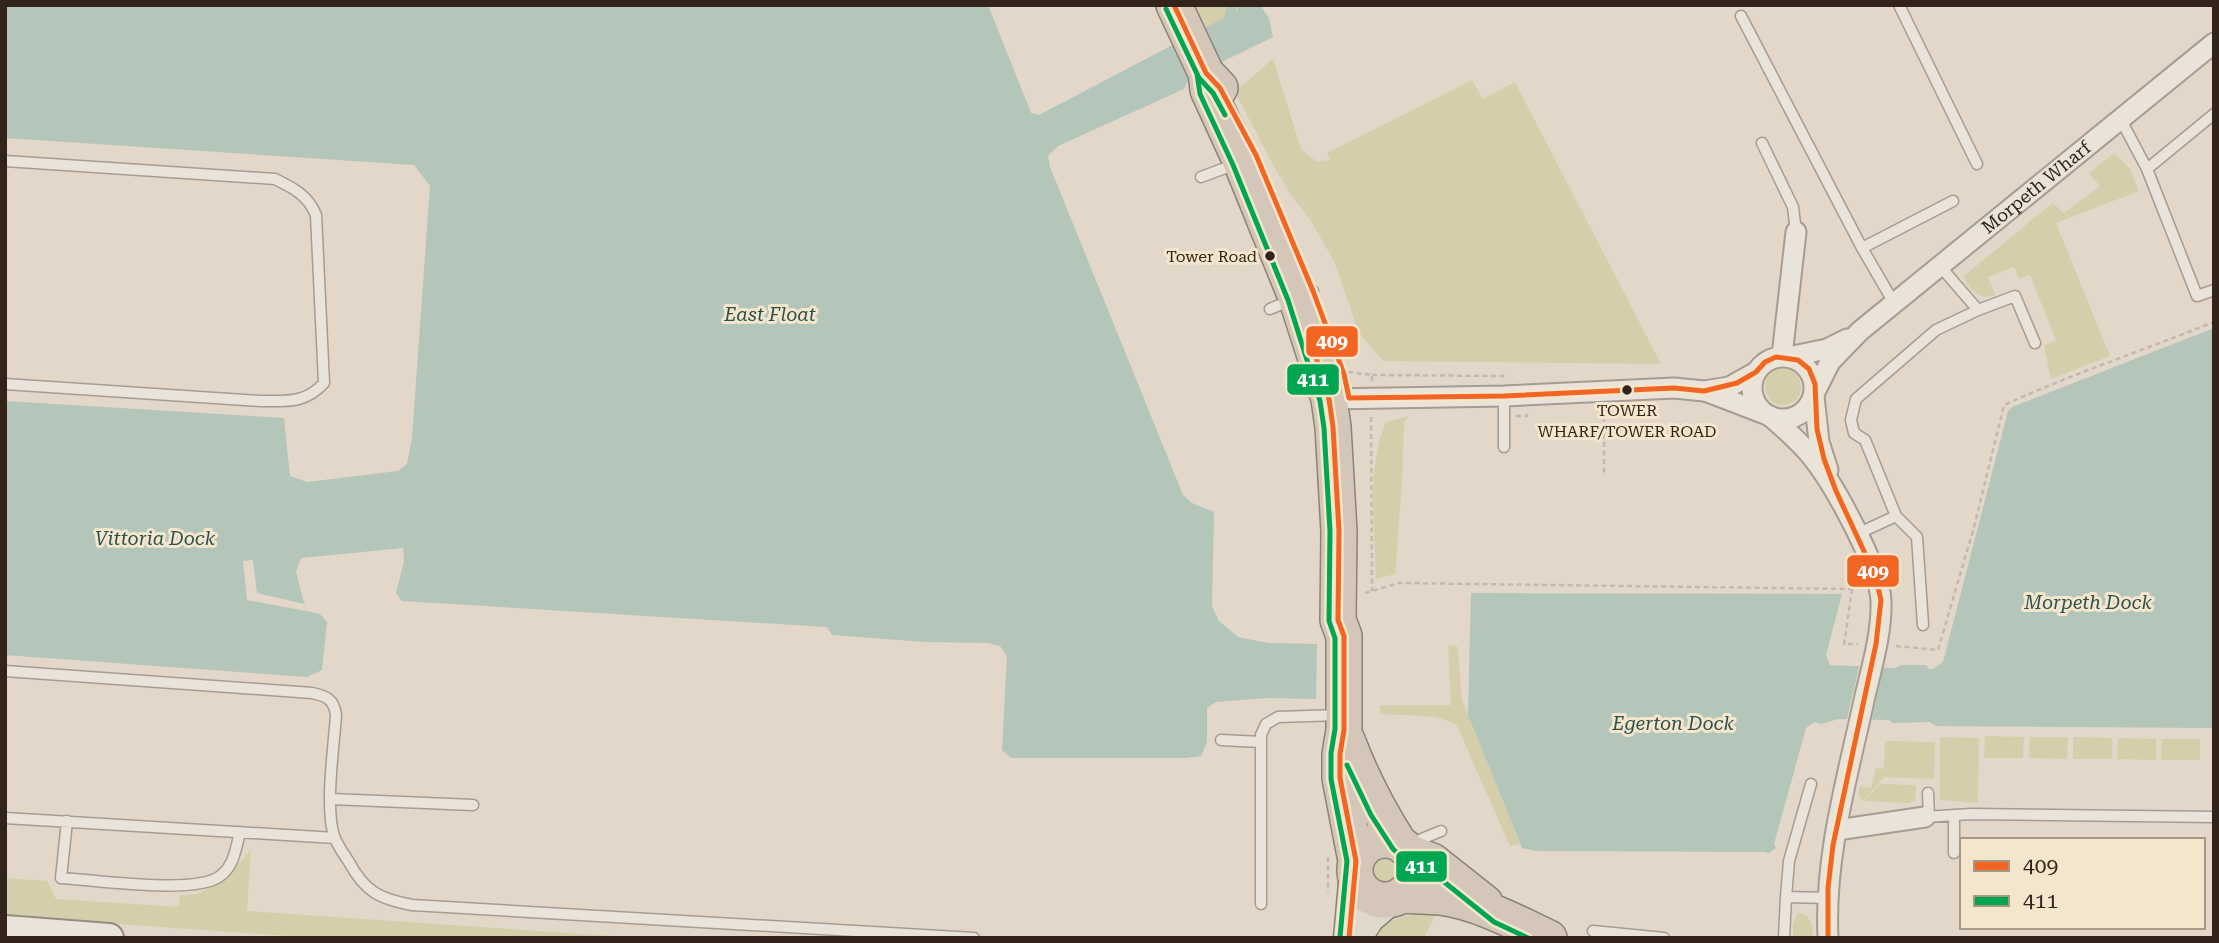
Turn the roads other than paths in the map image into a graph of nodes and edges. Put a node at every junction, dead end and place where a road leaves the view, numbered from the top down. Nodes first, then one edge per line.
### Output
1 (1899, 5) edge
2 (1741, 16) dead end
3 (1181, 21) edge
4 (2214, 43) edge
5 (2214, 114) edge
6 (2121, 120) junction
7 (1762, 143) dead end
8 (1248, 158) junction
9 (5, 161) edge
10 (1977, 164) dead end
11 (2147, 169) junction
12 (1201, 177) dead end
13 (1953, 201) dead end
14 (1796, 232) joint
15 (1862, 248) junction
16 (1940, 266) junction
17 (2214, 290) edge
18 (1894, 303) junction
19 (1978, 310) junction
20 (1860, 331) junction
21 (2035, 343) dead end
22 (1785, 357) junction
23 (1756, 372) junction
24 (5, 384) edge
25 (1350, 390) junction
26 (1704, 391) junction
27 (1814, 394) junction
28 (1504, 396) junction
29 (1768, 415) junction
30 (1504, 447) dead end
31 (1836, 491) junction
32 (1896, 516) junction
33 (1857, 534) junction
34 (1923, 625) dead end
35 (1344, 636) junction
36 (5, 671) edge
37 (1344, 722) junction
38 (1221, 740) dead end
39 (1261, 743) junction
40 (1811, 784) dead end
41 (1928, 793) dead end
42 (331, 799) junction
43 (473, 805) dead end
44 (1954, 815) junction
45 (1927, 817) junction
46 (2214, 817) edge
47 (5, 818) edge
48 (67, 821) junction
49 (1837, 830) junction
50 (1441, 831) dead end
51 (240, 832) junction
52 (335, 838) junction
53 (1405, 847) junction
54 (1954, 853) dead end
55 (1355, 866) junction
56 (1396, 897) junction
57 (1786, 897) junction
58 (1828, 898) junction
59 (1261, 904) dead end
60 (1499, 915) junction
61 (5, 930) edge
62 (1593, 931) dead end
63 (103, 938) edge
64 (109, 938) edge
65 (974, 938) edge
66 (1349, 938) edge
67 (1356, 938) edge
68 (1549, 938) edge
69 (1664, 938) edge
70 (1784, 938) edge
71 (1828, 938) edge

1 - 10 lane
2 - 15 lane
3 - 8 highway
4 - 6 street, Morpeth Wharf
5 - 11 lane
6 - 11 lane
6 - 16 street, Morpeth Wharf
7 - 14 lane
8 - 12 lane
8 - 25 highway
9 - 24 lane
11 - 17 lane
13 - 15 lane
14 - 22 street
15 - 18 lane
16 - 18 street, Morpeth Wharf
16 - 19 lane
18 - 20 street, Morpeth Wharf
19 - 21 lane
19 - 32 lane
20 - 22 street, Morpeth Wharf
20 - 27 street, Morpeth Wharf
22 - 23 street
22 - 27 street
23 - 26 street
23 - 29 street
25 - 28 street
25 - 35 highway
25 - 35 highway
26 - 28 street
26 - 29 street
27 - 29 street
27 - 31 street
28 - 30 lane
29 - 31 street
31 - 33 street
32 - 33 lane
32 - 34 lane
33 - 49 street
35 - 37 highway
36 - 42 lane
37 - 39 lane
37 - 53 highway
37 - 55 highway
38 - 39 lane
39 - 59 lane
40 - 57 lane
41 - 45 lane
42 - 43 lane
42 - 52 lane
44 - 45 lane
44 - 46 lane
44 - 54 lane
45 - 49 street
47 - 48 lane
48 - 51 lane
48 - 51 lane
49 - 58 street
50 - 53 lane
51 - 52 lane
52 - 65 lane
53 - 55 highway
53 - 56 highway
53 - 60 highway
55 - 56 highway
55 - 66 main road
56 - 60 highway
56 - 67 main road
57 - 58 lane
57 - 70 lane
58 - 71 street
60 - 68 highway
61 - 63 main road
62 - 69 lane
63 - 64 main road

